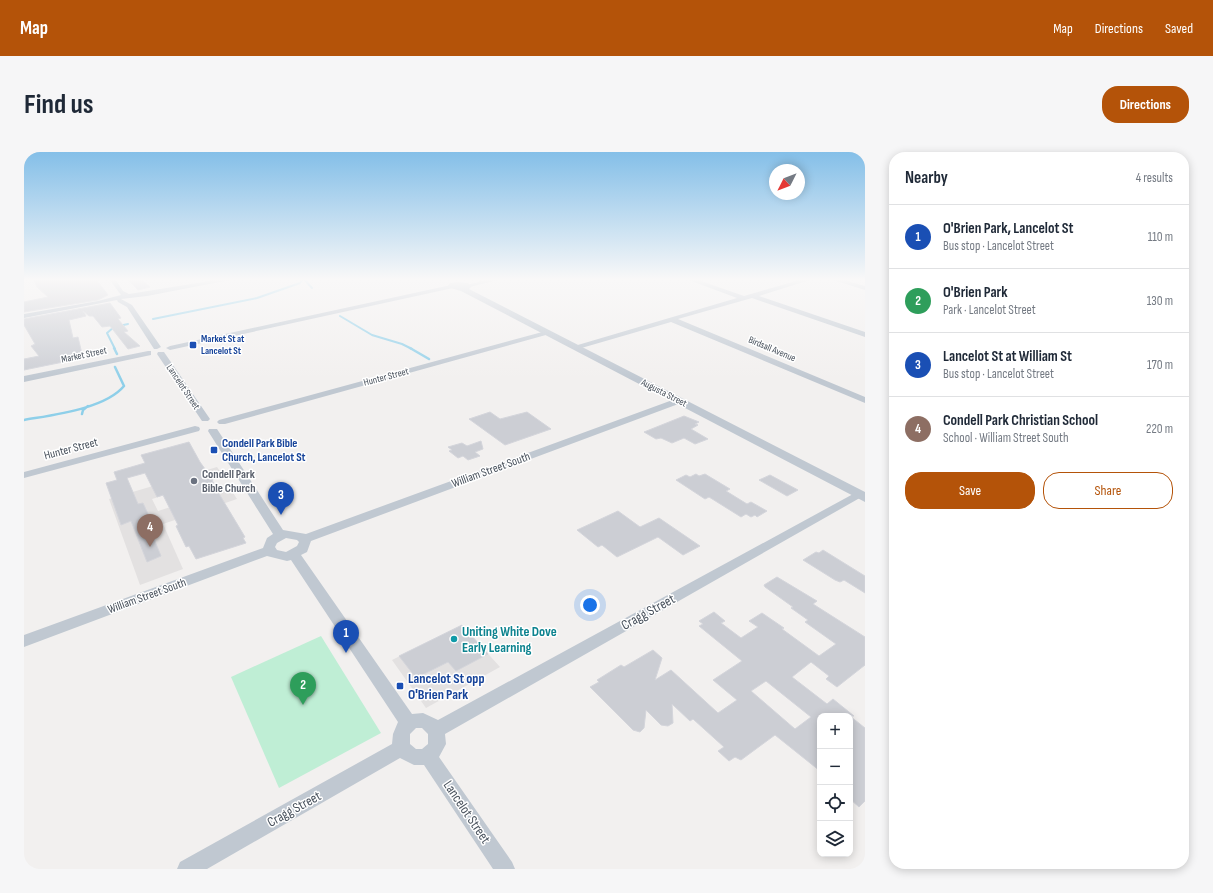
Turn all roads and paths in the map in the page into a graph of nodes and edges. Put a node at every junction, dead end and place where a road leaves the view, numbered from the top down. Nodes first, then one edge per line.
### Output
1 (44, 312) edge
2 (138, 312) edge
3 (338, 312) edge
4 (509, 312) edge
5 (694, 312) edge
6 (800, 312) edge
7 (24, 316) edge
8 (671, 319) junction
9 (549, 333) junction
10 (865, 335) edge
11 (575, 347) junction
12 (159, 351) junction
13 (24, 379) edge
14 (678, 400) junction
15 (865, 400) edge
16 (205, 419) junction
17 (222, 422) junction
18 (195, 429) junction
19 (213, 432) junction
20 (24, 475) edge
21 (862, 496) edge
22 (280, 535) junction
23 (304, 539) junction
24 (269, 550) junction
25 (294, 555) junction
26 (24, 641) edge
27 (409, 724) junction
28 (436, 730) junction
29 (402, 748) junction
30 (428, 755) junction
31 (187, 869) edge
32 (505, 869) edge

1 - 7 street
2 - 12 street, Lancelot Street
3 - 12 street
4 - 9 street, Augusta Street
5 - 8 street
6 - 10 street
8 - 11 street
8 - 15 street, Birdsall Avenue
9 - 11 street, Augusta Street
9 - 17 street, Hunter Street
11 - 14 street, Augusta Street
12 - 13 street, Market Street
12 - 16 street, Lancelot Street
14 - 21 street, Augusta Street
14 - 23 street, William Street South
16 - 17 street
16 - 18 street
17 - 19 street
18 - 19 street
18 - 20 street, Hunter Street
19 - 22 street
21 - 28 street, Cragg Street
22 - 23 street
22 - 24 street
23 - 25 street
24 - 25 street
24 - 26 street, William Street South
25 - 27 street
27 - 28 street
27 - 29 street
28 - 30 street
29 - 30 street
29 - 31 street, Cragg Street
30 - 32 street, Lancelot Street

